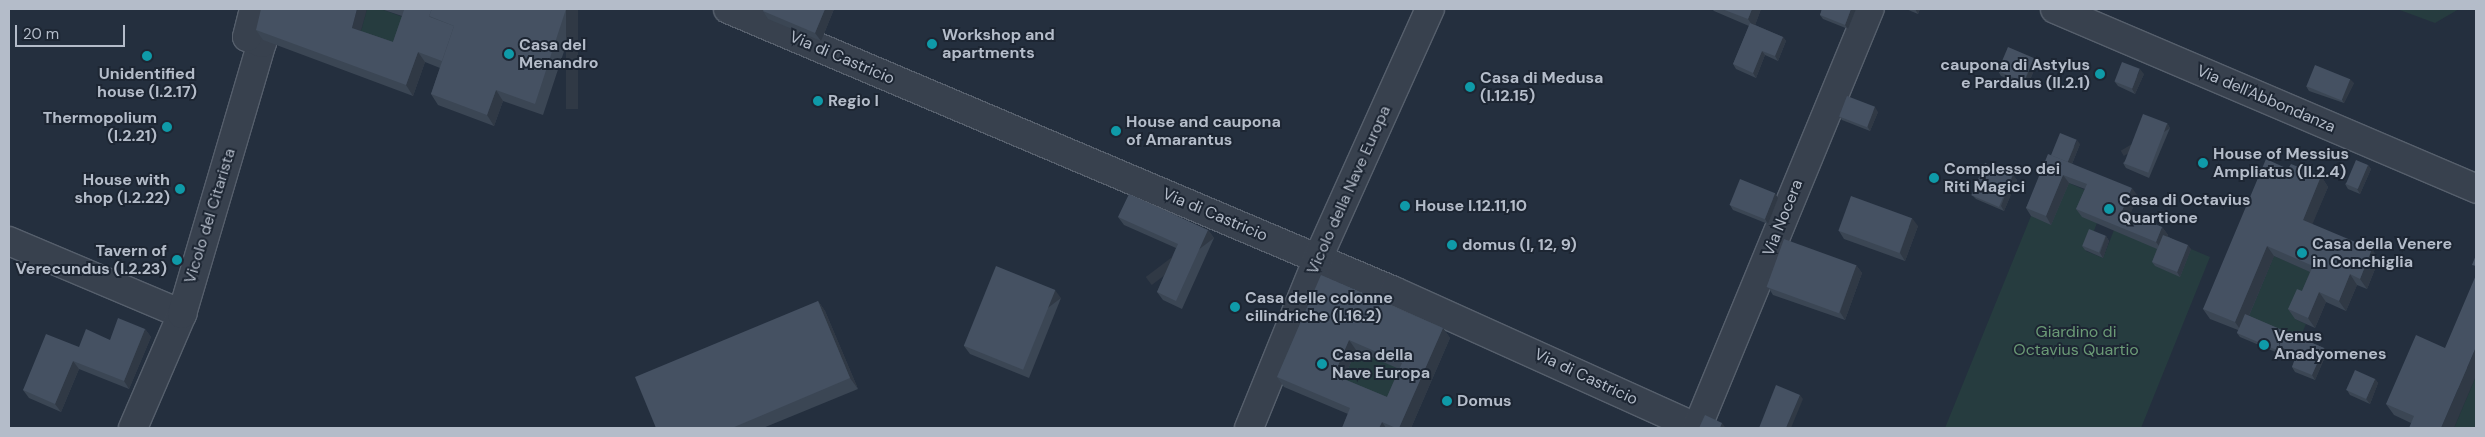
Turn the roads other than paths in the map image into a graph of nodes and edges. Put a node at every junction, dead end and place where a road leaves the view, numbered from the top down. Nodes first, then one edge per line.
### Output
1 (254, 9) edge
2 (728, 9) edge
3 (1430, 9) edge
4 (1870, 9) edge
5 (2055, 9) edge
6 (2476, 189) edge
7 (9, 241) edge
8 (1318, 258) junction
9 (182, 314) junction
10 (133, 428) edge
11 (1249, 428) edge
12 (1697, 428) edge

1 - 9 street, Vicolo del Citarista
2 - 8 street, Via di Castricio
3 - 8 street, Vicolo della Nave Europa
4 - 12 street, Via Nocera
5 - 6 street, Via dell'Abbondanza
7 - 9 street
8 - 11 street, Vicolo della Nave Europa
8 - 12 street, Via di Castricio
9 - 10 street, Vicolo del Citarista

